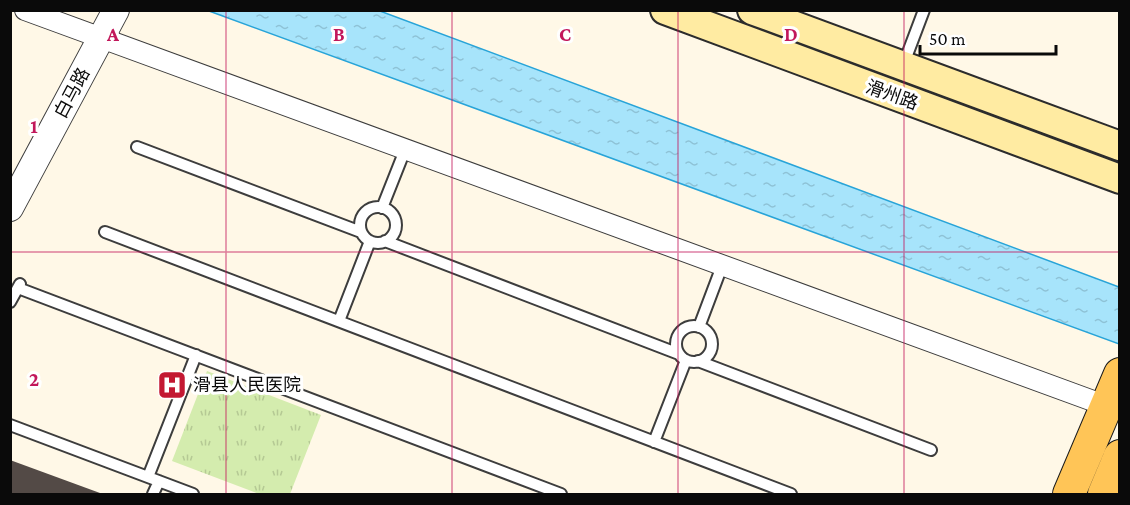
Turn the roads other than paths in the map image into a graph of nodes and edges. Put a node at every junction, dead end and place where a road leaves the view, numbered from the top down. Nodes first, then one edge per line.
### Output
1 (25, 10) edge
2 (116, 10) edge
3 (665, 10) edge
4 (752, 10) edge
5 (924, 10) edge
6 (101, 39) junction
7 (903, 65) junction
8 (1119, 146) edge
9 (137, 147) dead end
10 (405, 150) junction
11 (1119, 179) edge
12 (10, 208) edge
13 (382, 208) junction
14 (105, 232) dead end
15 (361, 232) junction
16 (370, 241) junction
17 (385, 241) junction
18 (722, 266) junction
19 (10, 302) edge
20 (339, 321) junction
21 (699, 327) junction
22 (196, 355) junction
23 (682, 357) junction
24 (698, 361) junction
25 (1119, 374) edge
26 (1113, 408) edge
27 (10, 425) edge
28 (654, 442) junction
29 (931, 450) dead end
30 (1119, 456) edge
31 (153, 479) junction
32 (153, 495) edge
33 (193, 495) edge
34 (561, 495) edge
35 (791, 495) edge
36 (1069, 495) edge
37 (1104, 495) edge

1 - 6 street
2 - 6 street, 白马路
3 - 11 main road, 滑州路
4 - 7 main road, 滑州路
5 - 7 lane
6 - 10 street
6 - 12 street, 白马路
7 - 8 main road, 滑州路
9 - 15 lane
10 - 13 lane
10 - 18 street
13 - 15 lane
13 - 17 lane
14 - 20 lane
15 - 16 lane
16 - 17 lane
16 - 20 lane
17 - 23 lane
18 - 21 lane
18 - 26 street
19 - 22 lane
20 - 28 lane
21 - 23 lane
21 - 24 lane
22 - 31 lane
22 - 34 lane
23 - 24 lane
23 - 28 lane
24 - 29 lane
25 - 26 main road
26 - 36 main road
27 - 31 lane
28 - 35 lane
30 - 37 main road
31 - 32 lane
31 - 33 lane

